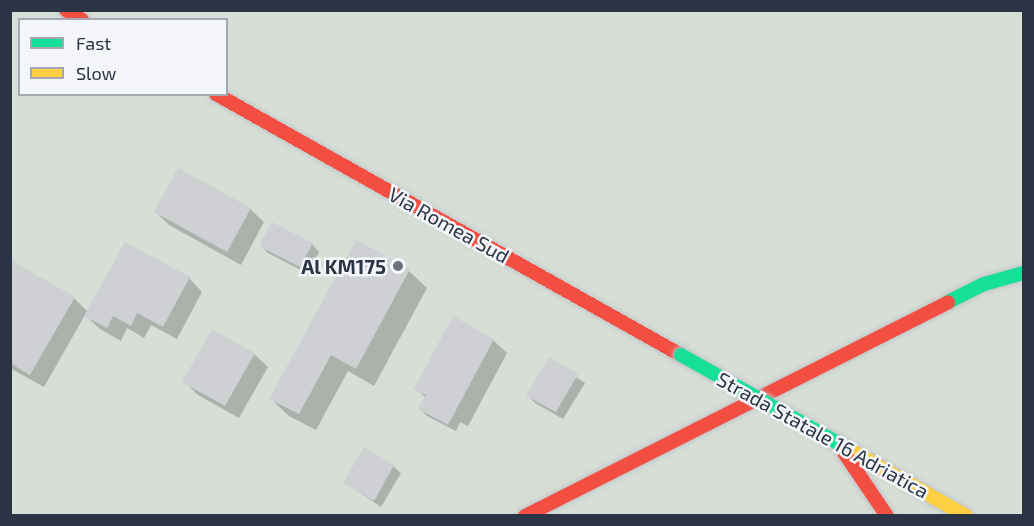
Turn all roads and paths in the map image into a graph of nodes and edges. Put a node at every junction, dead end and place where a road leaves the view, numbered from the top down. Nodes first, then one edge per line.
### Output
1 (66, 10) edge
2 (79, 18) edge
3 (220, 96) edge
4 (1023, 273) edge
5 (681, 355) joint
6 (836, 442) junction
7 (525, 516) edge
8 (887, 516) edge
9 (966, 516) edge

1 - 2 main road
3 - 5 main road, Via Romea Sud
4 - 7 main road
5 - 6 main road, Strada Statale 16 Adriatica, bridge
6 - 8 main road
6 - 9 main road, Strada Statale 16 Adriatica

